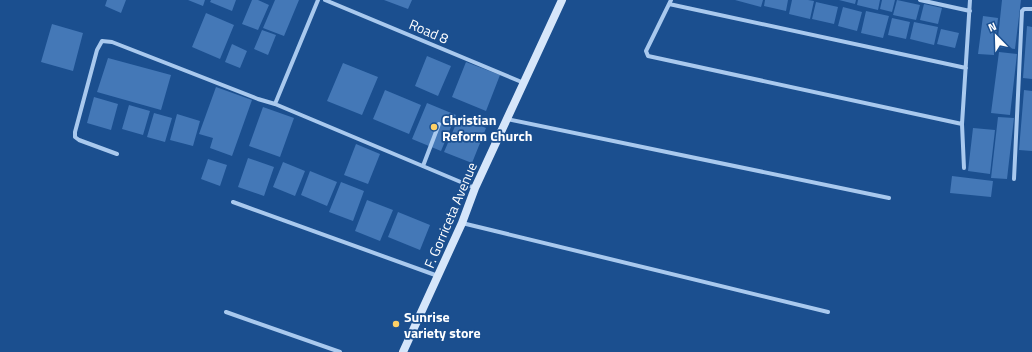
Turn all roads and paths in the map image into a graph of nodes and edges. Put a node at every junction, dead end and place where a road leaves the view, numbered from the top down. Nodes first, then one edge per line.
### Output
1 (318, 0) edge
2 (325, 0) edge
3 (562, 0) edge
4 (920, 0) edge
5 (970, 0) edge
6 (670, 2) edge
7 (1032, 9) edge
8 (970, 11) junction
9 (966, 68) junction
10 (524, 83) junction
11 (275, 104) junction
12 (507, 119) junction
13 (439, 124) dead end
14 (962, 124) junction
15 (117, 154) dead end
16 (422, 166) junction
17 (964, 168) dead end
18 (1014, 179) dead end
19 (475, 188) junction
20 (889, 198) dead end
21 (233, 202) dead end
22 (462, 223) junction
23 (438, 277) junction
24 (226, 312) dead end
25 (828, 312) dead end
26 (340, 352) edge
27 (403, 352) edge

1 - 11 street
2 - 10 street, Road 8
3 - 10 main road, F. Gorriceta Avenue
4 - 8 street
5 - 8 street
6 - 9 street
6 - 14 street
7 - 18 street
8 - 9 street
9 - 14 street
10 - 12 main road, F. Gorriceta Avenue
11 - 15 street
11 - 16 street
12 - 19 main road, F. Gorriceta Avenue
12 - 20 street
13 - 16 street
14 - 17 street
16 - 19 street
19 - 22 main road, F. Gorriceta Avenue
21 - 23 street
22 - 23 main road, F. Gorriceta Avenue
22 - 25 street
23 - 27 main road, F. Gorriceta Avenue
24 - 26 street

